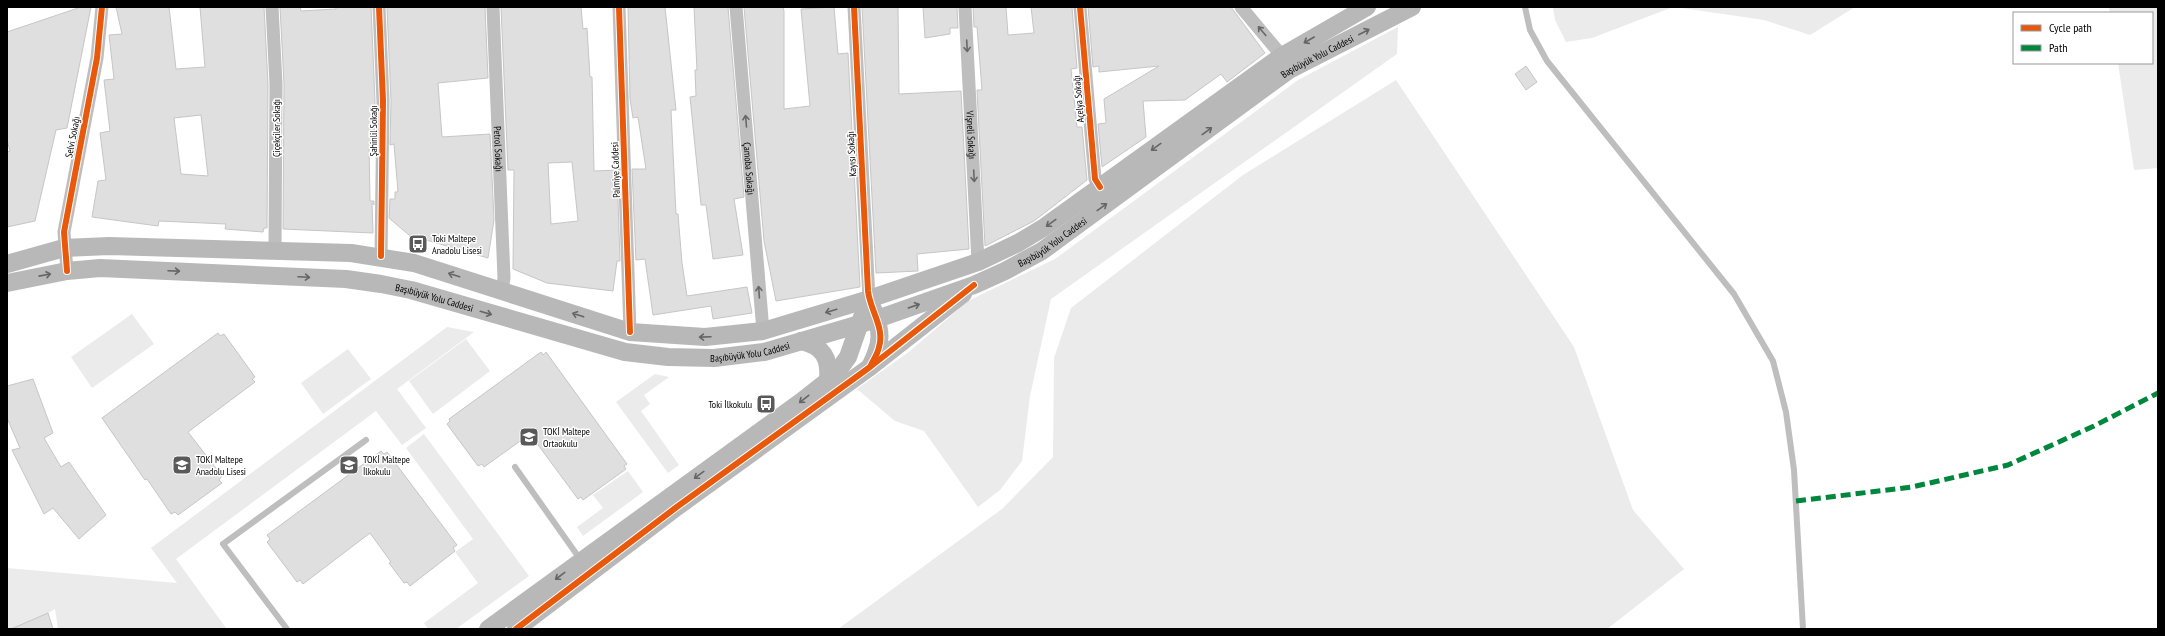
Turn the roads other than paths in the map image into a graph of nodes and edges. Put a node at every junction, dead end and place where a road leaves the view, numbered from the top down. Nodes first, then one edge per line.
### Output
1 (102, 7) edge
2 (272, 7) edge
3 (379, 7) edge
4 (493, 7) edge
5 (618, 7) edge
6 (736, 7) edge
7 (854, 7) edge
8 (965, 7) edge
9 (1080, 7) edge
10 (1242, 7) edge
11 (1366, 7) edge
12 (1412, 7) edge
13 (1526, 7) edge
14 (1282, 56) junction
15 (1100, 188) junction
16 (64, 248) junction
17 (275, 249) junction
18 (381, 256) junction
19 (978, 262) junction
20 (7, 264) edge
21 (67, 271) junction
22 (7, 283) edge
23 (974, 285) junction
24 (502, 291) junction
25 (869, 299) junction
26 (877, 319) junction
27 (859, 325) junction
28 (763, 331) junction
29 (630, 332) junction
30 (801, 342) junction
31 (870, 367) junction
32 (828, 380) junction
33 (366, 440) dead end
34 (515, 467) dead end
35 (585, 567) junction
36 (287, 629) edge
37 (488, 629) edge
38 (516, 629) edge
39 (1803, 629) edge

1 - 16 street, Selvi Sokağı
2 - 17 street, Çiçekçiler Sokağı
3 - 18 street, Şahinlil Sokağı
4 - 24 street, Petrol Sokağı
5 - 29 street, Palmiye Caddesi
28 -> 6 street, Çamoba Sokağı
7 - 25 street, Kayısı Sokağı
8 -> 19 street, Vişneli Sokağı
9 - 15 street, Açelya Sokağı
14 -> 10 street
11 -> 14 main road, Başıbüyük Yolu Caddesi
23 -> 12 main road, Başıbüyük Yolu Caddesi
13 - 39 lane
14 -> 15 main road, Başıbüyük Yolu Caddesi
15 -> 19 main road, Başıbüyük Yolu Caddesi
16 - 17 main road, Başıbüyük Yolu Caddesi
16 - 20 main road, Başıbüyük Yolu Caddesi
16 - 21 street, Selvi Sokağı
17 - 18 main road, Başıbüyük Yolu Caddesi
24 -> 18 main road, Başıbüyük Yolu Caddesi
19 - 25 main road, Başıbüyük Yolu Caddesi
22 -> 21 main road, Başıbüyük Yolu Caddesi
21 -> 30 main road, Başıbüyük Yolu Caddesi
26 -> 23 main road, Başıbüyük Yolu Caddesi
23 - 31 main road
29 -> 24 main road, Başıbüyük Yolu Caddesi
25 - 26 main road
25 - 27 main road
25 -> 28 main road, Başıbüyük Yolu Caddesi
26 - 27 main road, Başıbüyük Yolu Caddesi
26 - 31 main road
27 - 30 main road, Başıbüyük Yolu Caddesi
27 - 32 main road
28 -> 29 main road, Başıbüyük Yolu Caddesi
30 - 32 main road
31 - 35 main road
32 -> 35 main road
33 - 36 lane
34 - 35 lane
35 -> 37 main road
35 - 38 main road

